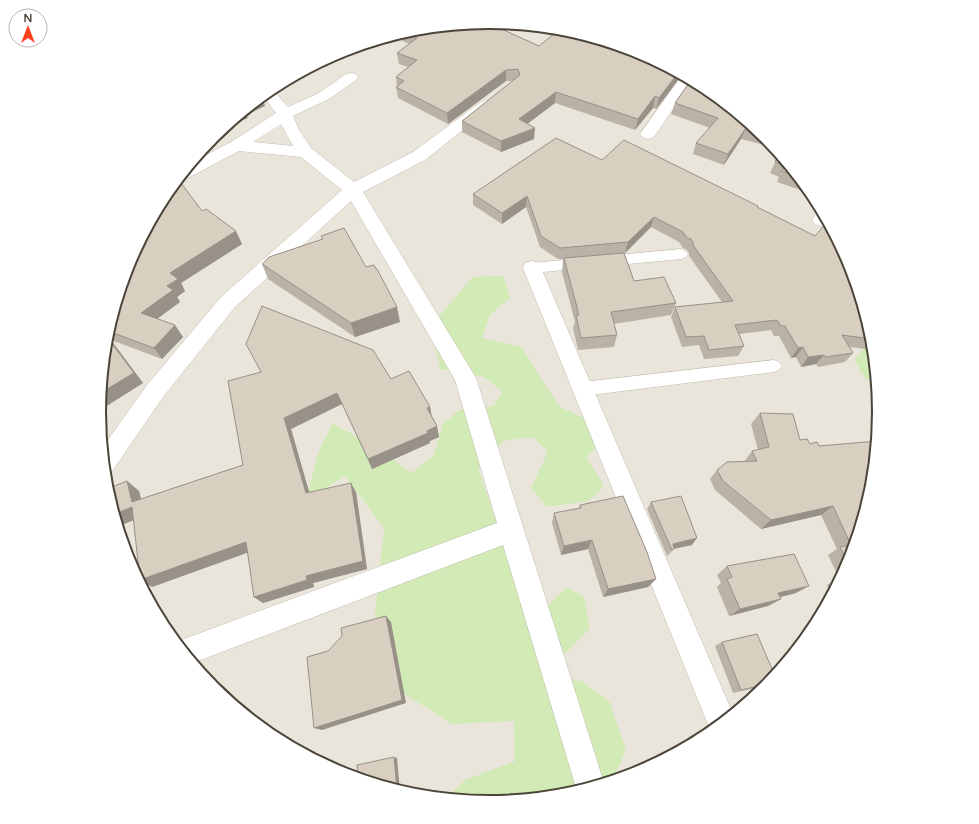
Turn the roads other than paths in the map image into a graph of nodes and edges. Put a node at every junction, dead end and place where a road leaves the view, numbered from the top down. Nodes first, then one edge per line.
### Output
1 (351, 77) dead end
2 (684, 82) edge
3 (500, 94) edge
4 (272, 97) edge
5 (285, 114) junction
6 (648, 134) dead end
7 (237, 146) junction
8 (305, 152) junction
9 (195, 167) edge
10 (353, 190) junction
11 (681, 254) dead end
12 (532, 268) joint
13 (774, 366) dead end
14 (582, 389) junction
15 (109, 456) edge
16 (511, 530) junction
17 (190, 650) edge
18 (720, 718) edge
19 (588, 782) edge

1 - 5 street
2 - 6 street
3 - 10 street
4 - 5 street
5 - 7 street
5 - 8 street
7 - 8 street
7 - 9 street
8 - 10 street
10 - 15 street
10 - 16 street
11 - 12 lane
12 - 14 street
13 - 14 lane
14 - 18 street
16 - 17 street
16 - 19 street

